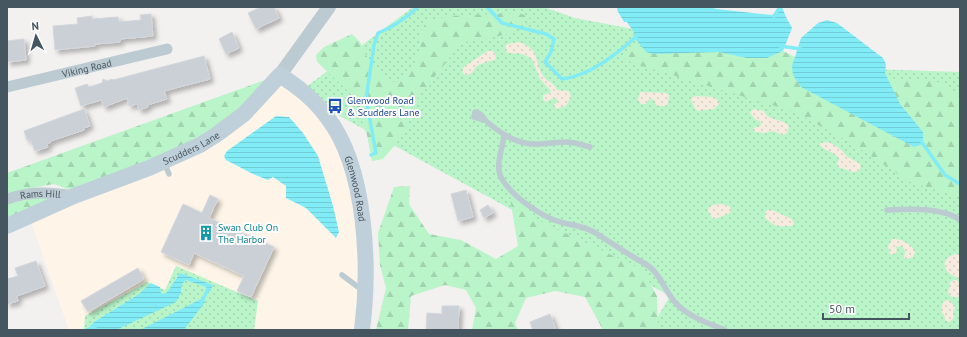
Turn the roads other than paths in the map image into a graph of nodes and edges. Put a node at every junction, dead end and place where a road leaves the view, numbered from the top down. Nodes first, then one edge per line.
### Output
1 (328, 7) edge
2 (167, 49) dead end
3 (280, 75) junction
4 (7, 87) edge
5 (485, 120) dead end
6 (504, 135) junction
7 (590, 147) dead end
8 (74, 196) junction
9 (7, 199) edge
10 (887, 210) dead end
11 (960, 220) edge
12 (7, 226) edge
13 (342, 275) dead end
14 (365, 292) junction
15 (362, 330) edge
16 (725, 330) edge

1 - 3 street, Scudders Lane
2 - 4 street, Viking Road
3 - 8 main road, Scudders Lane
3 - 14 main road, Glenwood Road
5 - 6 lane
6 - 7 lane
6 - 16 lane
8 - 9 street, Rams Hill
8 - 12 main road, Scudders Lane
10 - 11 lane
13 - 14 lane
14 - 15 main road, Glenwood Road

